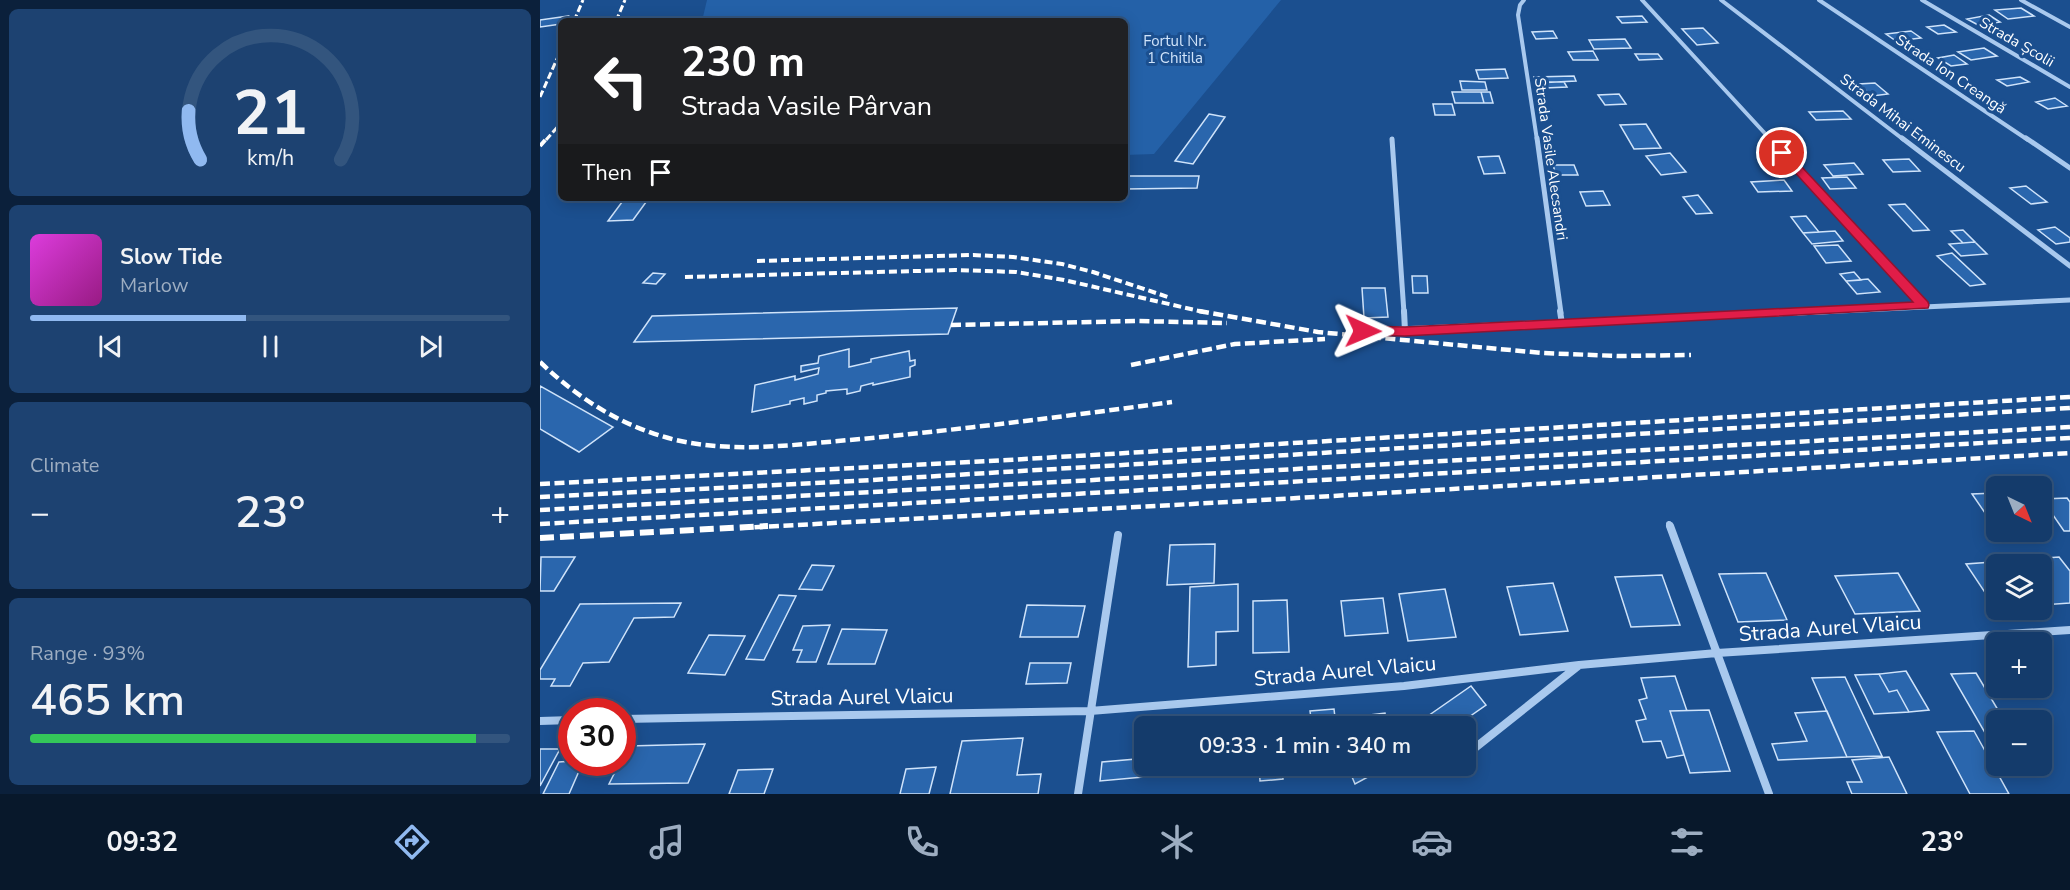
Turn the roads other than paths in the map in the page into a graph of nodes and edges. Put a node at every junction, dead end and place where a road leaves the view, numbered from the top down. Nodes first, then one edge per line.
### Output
1 (1524, 0) edge
2 (1642, 0) edge
3 (1721, 0) edge
4 (1819, 0) edge
5 (1922, 0) edge
6 (2020, 0) edge
7 (2070, 27) edge
8 (2070, 87) edge
9 (1392, 139) dead end
10 (2070, 168) edge
11 (2070, 266) edge
12 (2070, 300) edge
13 (1923, 305) junction
14 (1562, 324) junction
15 (1363, 331) dead end
16 (1405, 331) junction
17 (1669, 524) dead end
18 (1118, 536) dead end
19 (2070, 630) edge
20 (1717, 653) junction
21 (1579, 665) junction
22 (1090, 711) junction
23 (636, 719) edge
24 (558, 720) edge
25 (540, 721) edge
26 (1476, 747) edge
27 (1078, 794) edge
28 (1769, 794) edge

1 - 14 street, Strada Vasile Alecsandri
2 - 13 street
3 - 11 street, Strada Mihai Eminescu
4 - 10 street, Strada Ion Creangă
5 - 8 street, Strada Școlii
6 - 7 street
9 - 16 street
12 - 13 street
13 - 14 street
14 - 16 street
15 - 16 street
17 - 20 street
18 - 22 street
19 - 20 street, Strada Aurel Vlaicu
20 - 21 street, Strada Aurel Vlaicu
20 - 28 street
21 - 22 street, Strada Aurel Vlaicu
21 - 26 street
22 - 23 street, Strada Aurel Vlaicu
22 - 27 street
24 - 25 street

